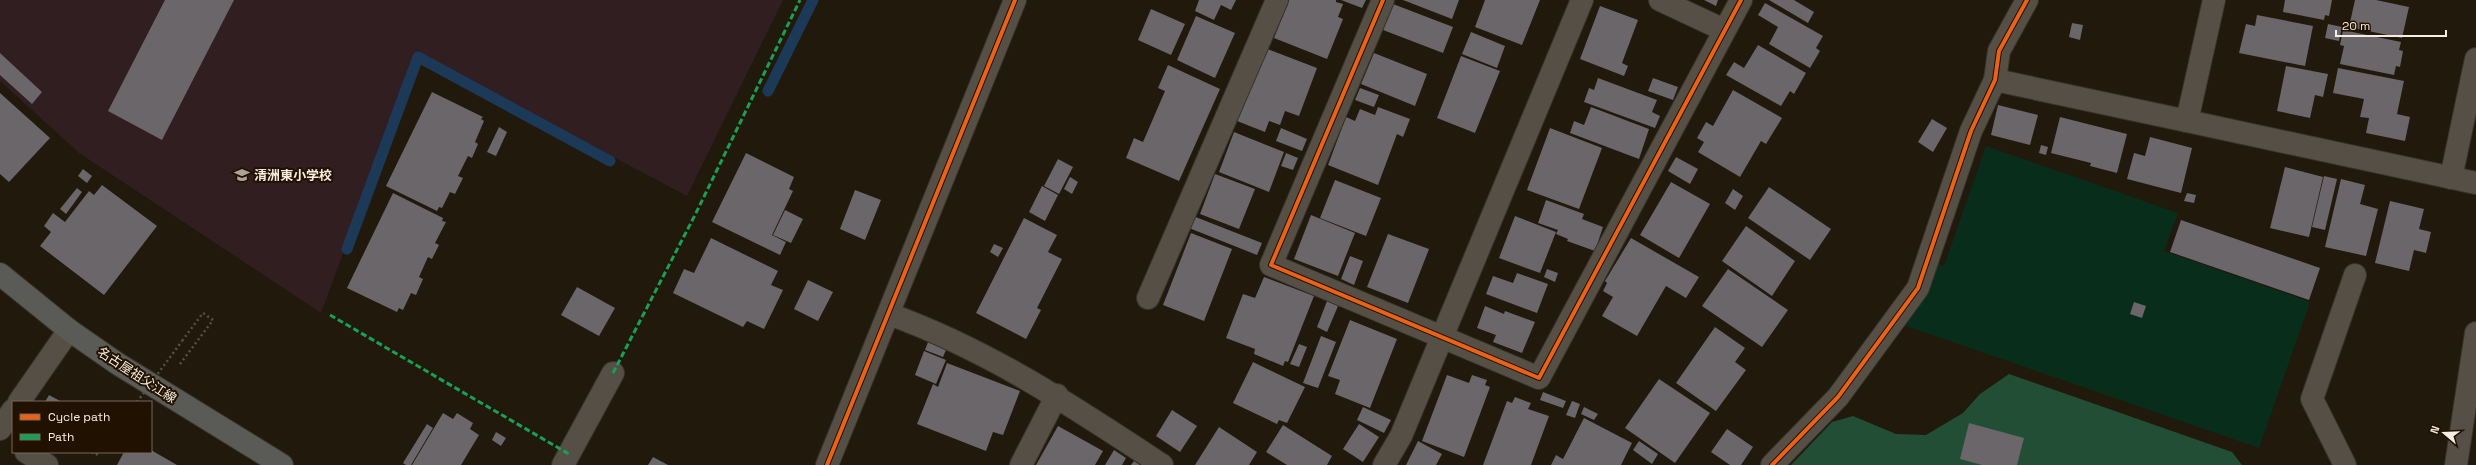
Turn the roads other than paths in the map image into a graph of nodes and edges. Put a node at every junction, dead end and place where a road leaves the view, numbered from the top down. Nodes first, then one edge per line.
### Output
1 (1015, 0) edge
2 (1277, 0) edge
3 (1383, 0) edge
4 (1582, 0) edge
5 (1660, 0) edge
6 (1741, 0) edge
7 (2027, 0) edge
8 (2214, 0) edge
9 (1724, 30) junction
10 (2476, 59) edge
11 (1995, 80) junction
12 (2188, 121) junction
13 (2451, 178) junction
14 (2476, 183) edge
15 (0, 274) edge
16 (2355, 275) dead end
17 (1148, 298) dead end
18 (889, 314) junction
19 (69, 330) junction
20 (2476, 333) edge
21 (1442, 336) junction
22 (614, 373) dead end
23 (1057, 395) junction
24 (20, 401) edge
25 (12, 411) edge
26 (0, 429) edge
27 (0, 436) edge
28 (12, 443) edge
29 (28, 453) edge
30 (47, 465) edge
31 (282, 465) edge
32 (563, 465) edge
33 (827, 465) edge
34 (1021, 465) edge
35 (1162, 465) edge
36 (1384, 465) edge
37 (1772, 465) edge
38 (2345, 465) edge
39 (2456, 465) edge

1 - 18 street
2 - 17 street
3 - 21 street
4 - 21 street
5 - 9 street
6 - 9 street
7 - 11 street
8 - 12 street
9 - 21 street
10 - 13 street
11 - 12 street
11 - 37 street
12 - 13 street
13 - 14 street
15 - 19 main road, 名古屋祖父江線
16 - 38 street
18 - 23 street
18 - 33 street
19 - 24 street
19 - 31 main road, 名古屋祖父江線
20 - 39 street
21 - 36 street
22 - 32 street
23 - 34 street
23 - 35 street
25 - 26 street
27 - 28 street
29 - 30 street

